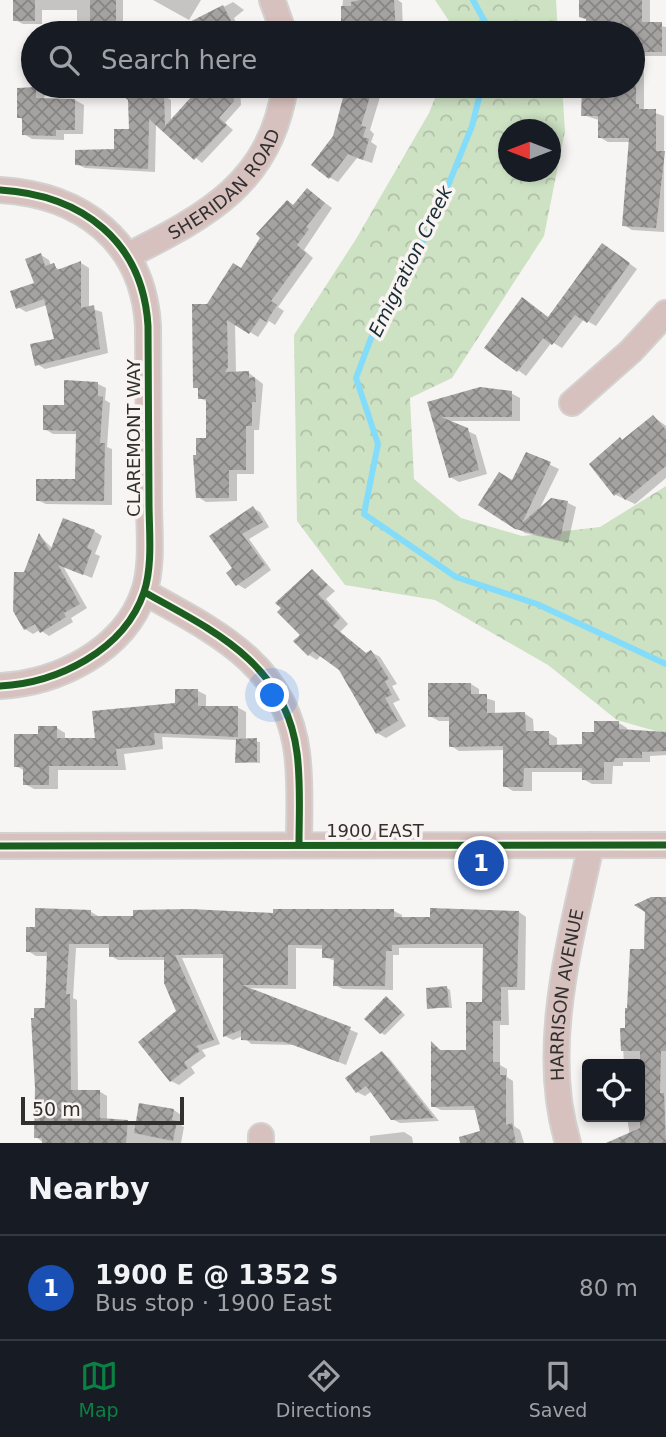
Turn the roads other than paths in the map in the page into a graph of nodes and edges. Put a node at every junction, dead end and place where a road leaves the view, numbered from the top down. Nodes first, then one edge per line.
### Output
1 (272, 0) edge
2 (280, 21) edge
3 (282, 98) edge
4 (0, 190) edge
5 (129, 255) junction
6 (666, 313) edge
7 (572, 403) dead end
8 (144, 592) junction
9 (0, 685) edge
10 (299, 845) junction
11 (591, 845) junction
12 (666, 845) edge
13 (0, 846) edge
14 (568, 1143) edge

1 - 2 street
3 - 5 street, SHERIDAN ROAD
4 - 5 street, CLAREMONT WAY
5 - 8 street, CLAREMONT WAY
6 - 7 street
8 - 9 street, CLAREMONT WAY
8 - 10 street
10 - 11 street, 1900 EAST
10 - 13 street, 1900 EAST
11 - 12 street, 1900 EAST
11 - 14 street, HARRISON AVENUE

